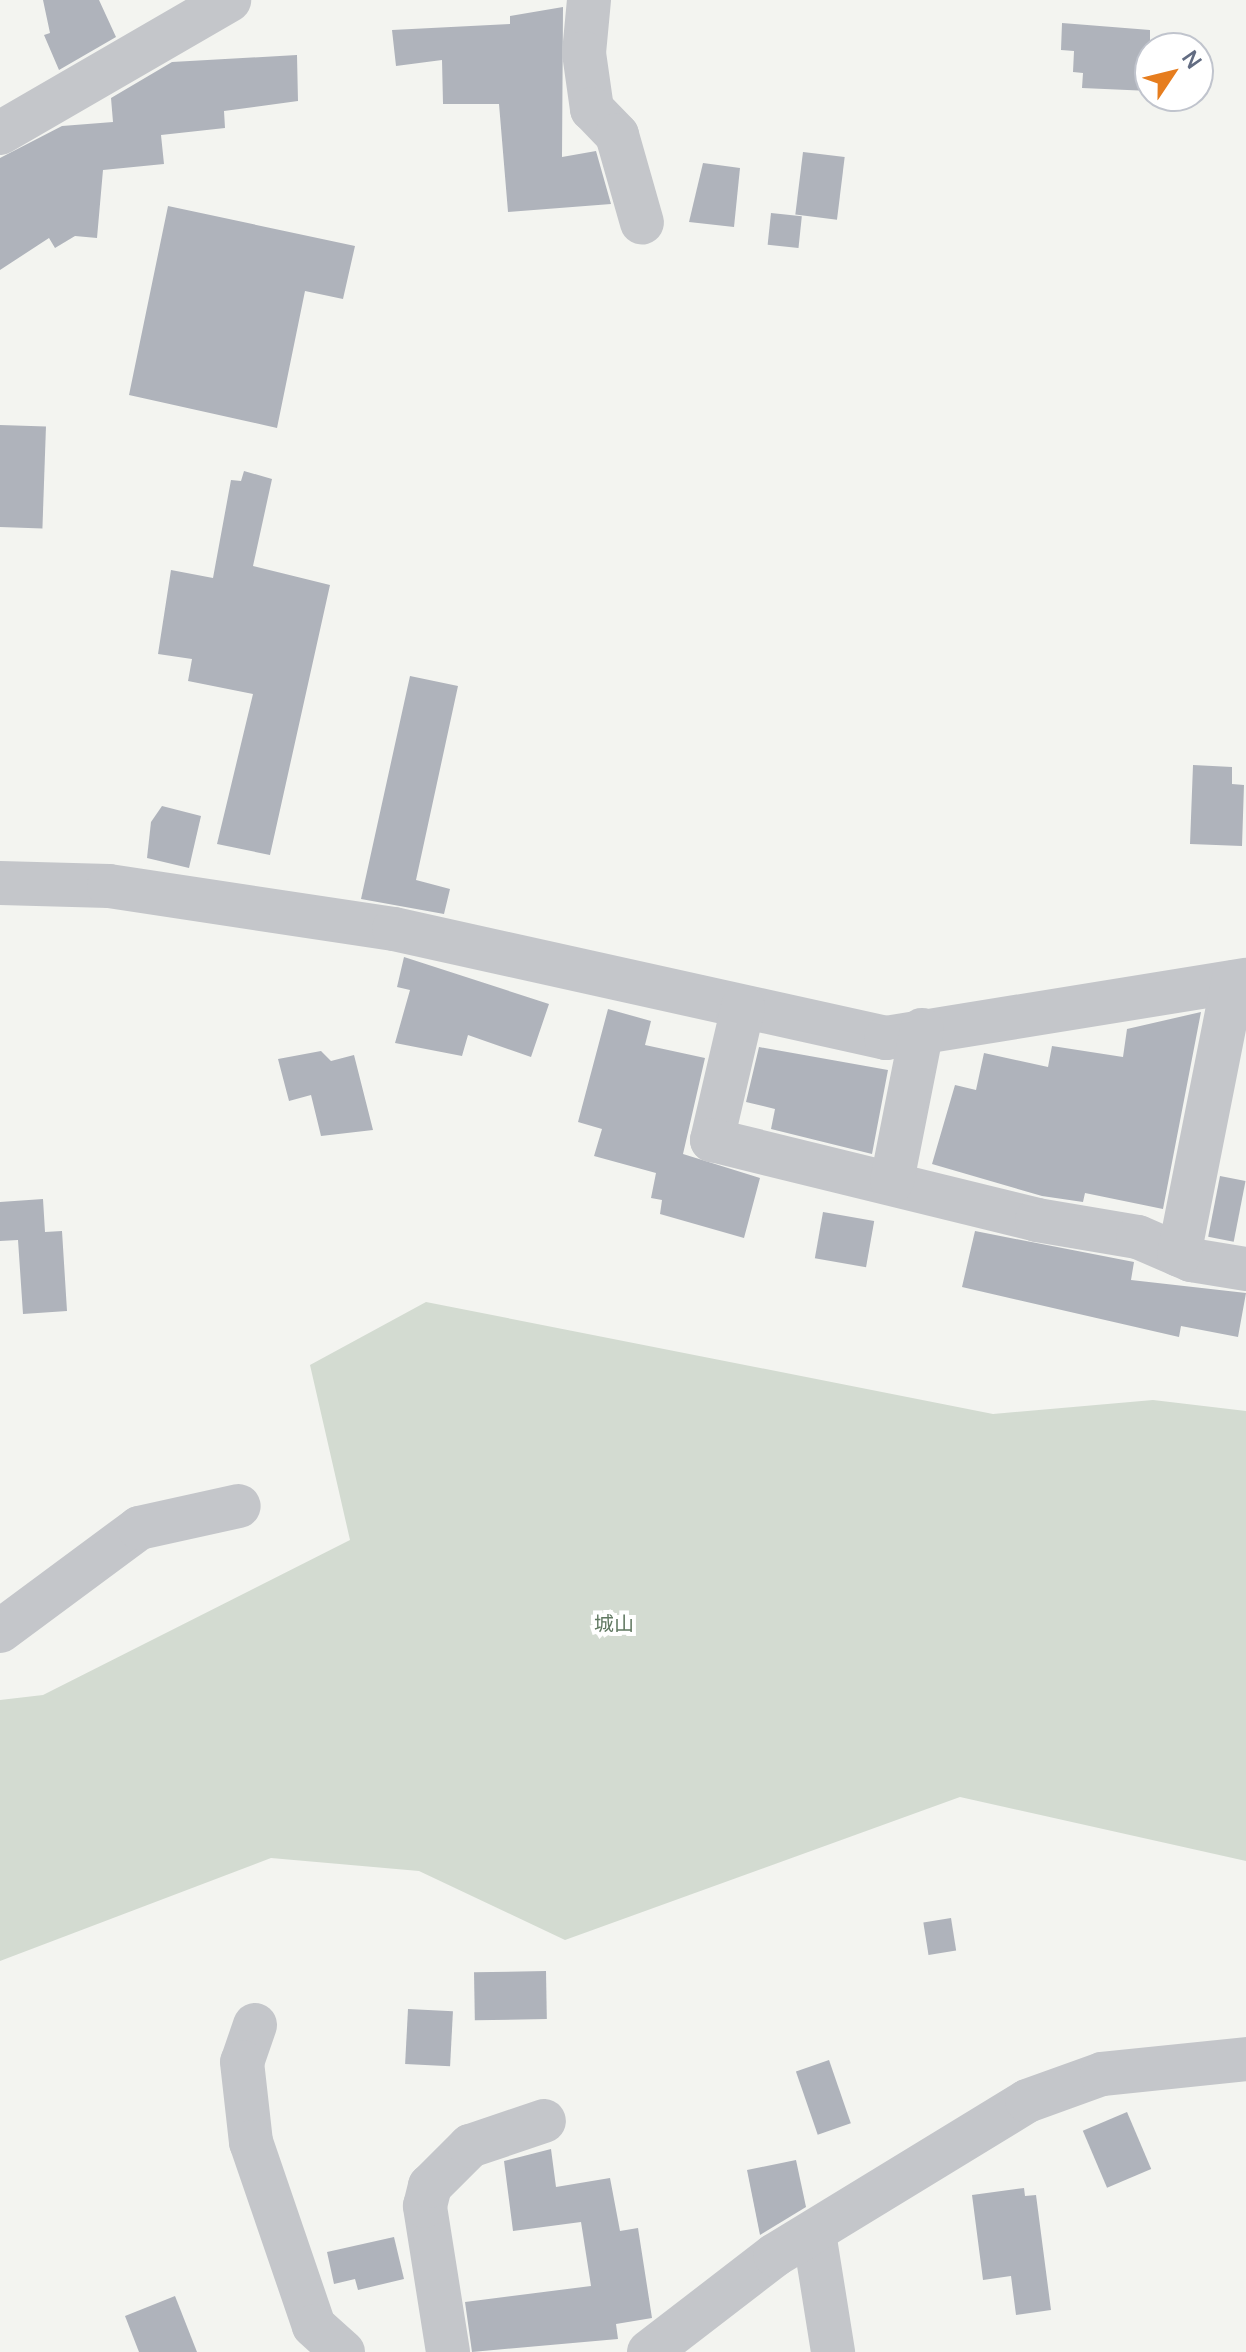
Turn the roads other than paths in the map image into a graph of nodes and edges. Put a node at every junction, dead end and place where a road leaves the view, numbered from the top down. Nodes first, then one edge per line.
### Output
1 (229, 0) edge
2 (589, 0) edge
3 (0, 133) edge
4 (642, 223) dead end
5 (0, 883) edge
6 (1240, 981) edge
7 (743, 1007) junction
8 (922, 1030) junction
9 (892, 1181) junction
10 (1179, 1255) junction
11 (1246, 1269) edge
12 (239, 1506) dead end
13 (0, 1631) edge
14 (255, 2025) dead end
15 (1246, 2059) edge
16 (544, 2121) dead end
17 (814, 2233) junction
18 (343, 2352) edge
19 (448, 2352) edge
20 (649, 2352) edge
21 (833, 2352) edge

1 - 3 street
2 - 4 street
5 - 7 street
6 - 8 street
6 - 10 street
7 - 8 street
7 - 9 street
8 - 9 street
9 - 10 street
10 - 11 street
12 - 13 street
14 - 18 street
15 - 17 street
16 - 19 street
17 - 20 street
17 - 21 street

